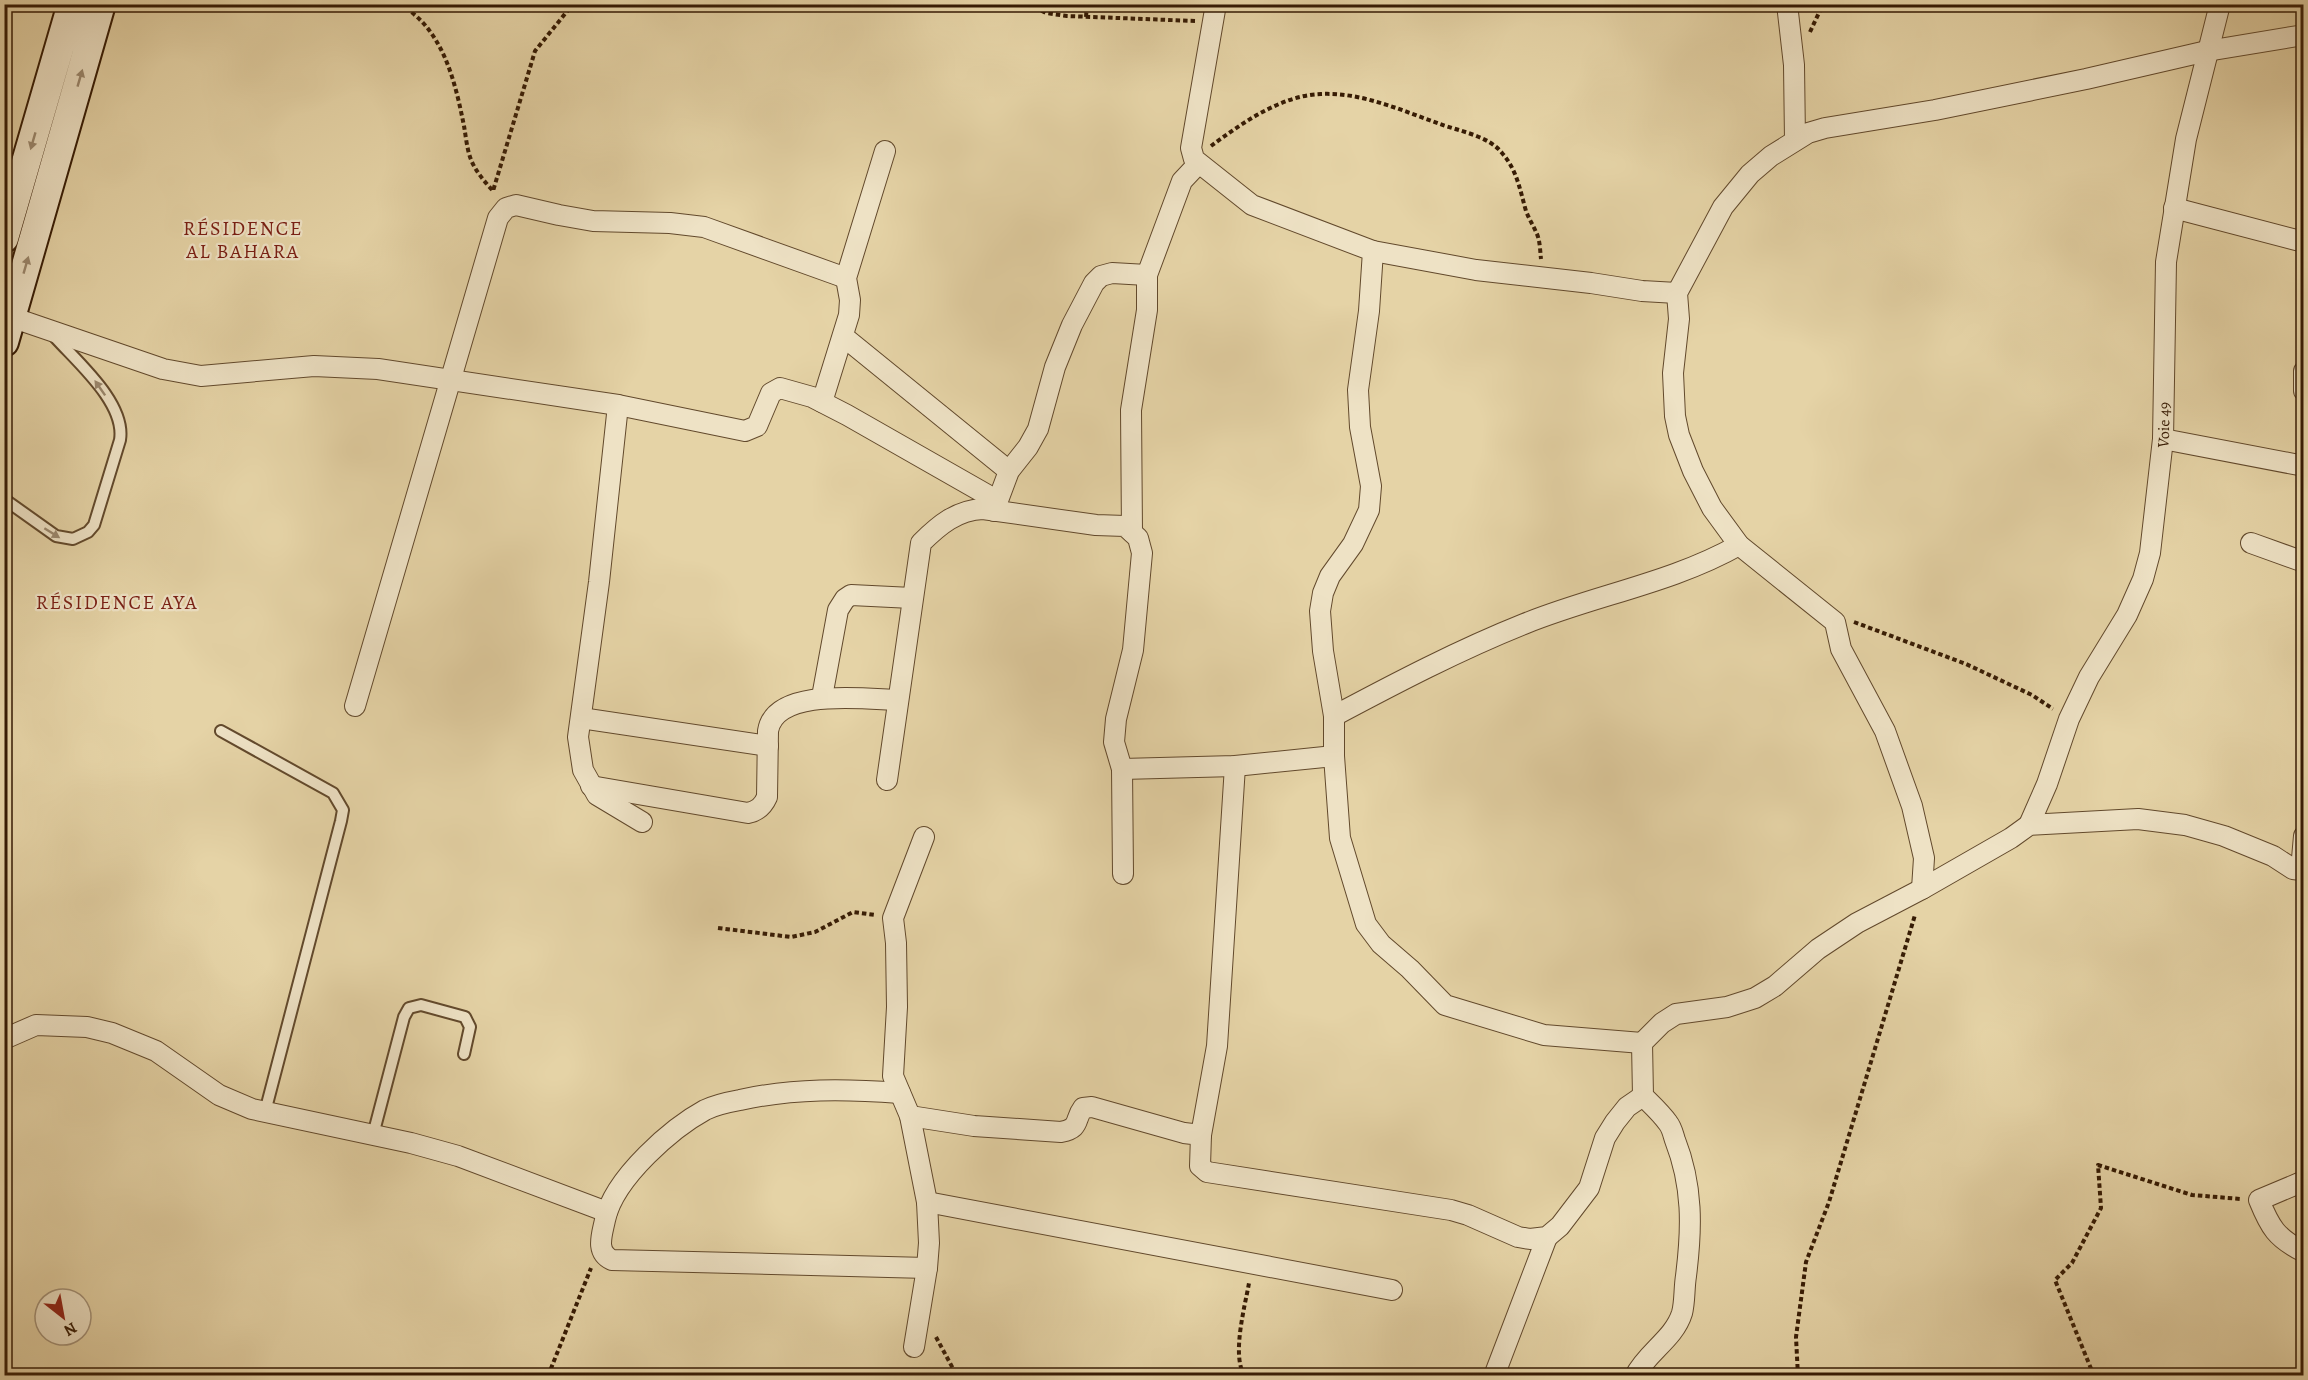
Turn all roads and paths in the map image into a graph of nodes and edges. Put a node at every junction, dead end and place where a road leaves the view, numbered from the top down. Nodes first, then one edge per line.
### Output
1 (72, 4) edge
2 (101, 4) edge
3 (399, 4) edge
4 (573, 4) edge
5 (1028, 4) edge
6 (1087, 4) edge
7 (1787, 4) edge
8 (2220, 4) edge
9 (1214, 13) edge
10 (1086, 17) junction
11 (2304, 35) edge
12 (2207, 51) junction
13 (1796, 140) junction
14 (885, 151) dead end
15 (1196, 162) junction
16 (2174, 207) junction
17 (4, 238) edge
18 (2304, 242) edge
19 (1373, 251) junction
20 (1147, 275) junction
21 (1544, 277) junction
22 (846, 278) junction
23 (1677, 292) junction
24 (8, 329) edge
25 (48, 330) junction
26 (844, 337) junction
27 (2304, 371) edge
28 (452, 381) junction
29 (2304, 392) edge
30 (822, 402) junction
31 (618, 405) junction
32 (2163, 439) junction
33 (2304, 466) edge
34 (1009, 471) junction
35 (4, 499) edge
36 (996, 506) junction
37 (1132, 532) junction
38 (2251, 543) dead end
39 (1739, 545) junction
40 (2304, 562) edge
41 (912, 598) junction
42 (1834, 622) junction
43 (822, 697) junction
44 (897, 700) junction
45 (355, 706) dead end
46 (1334, 716) junction
47 (581, 718) junction
48 (2069, 719) junction
49 (221, 731) dead end
50 (768, 746) junction
51 (1334, 756) junction
52 (1235, 766) junction
53 (1122, 769) junction
54 (887, 780) dead end
55 (591, 786) junction
56 (642, 822) dead end
57 (2029, 825) junction
58 (2304, 836) edge
59 (924, 837) dead end
60 (1124, 874) dead end
61 (1922, 889) junction
62 (893, 918) junction
63 (718, 928) dead end
64 (4, 1039) edge
65 (1642, 1043) junction
66 (464, 1054) dead end
67 (900, 1093) junction
68 (1642, 1096) junction
69 (265, 1112) junction
70 (910, 1116) junction
71 (373, 1135) junction
72 (1201, 1135) junction
73 (2304, 1181) edge
74 (2259, 1200) junction
75 (927, 1202) junction
76 (607, 1212) junction
77 (1547, 1237) junction
78 (600, 1246) junction
79 (2304, 1252) edge
80 (1252, 1263) junction
81 (927, 1268) junction
82 (1392, 1290) dead end
83 (920, 1309) junction
84 (914, 1347) dead end
85 (548, 1376) edge
86 (957, 1376) edge
87 (1245, 1376) edge
88 (1494, 1376) edge
89 (1635, 1376) edge
90 (1798, 1376) edge
91 (2094, 1376) edge

1 -> 17 main road
24 -> 2 main road
3 - 4 path
5 - 10 path
6 - 10 path
7 - 13 street
8 - 12 street, Voie 49
9 - 10 path
9 - 15 street
11 - 12 street
12 - 13 street
12 - 16 street, Voie 49
13 - 23 street
14 - 22 street
15 - 19 street
15 - 20 street
15 - 21 path
16 - 18 street
16 - 32 street, Voie 49
19 - 21 street
19 - 46 street
20 - 34 street
20 - 37 street
21 - 23 street
22 - 26 street
22 - 28 street
23 - 39 street
24 - 25 street
25 - 28 street
35 -> 25 lane
26 - 30 street
26 - 34 street
27 - 29 street
28 - 31 street
28 - 45 street
30 - 31 street
30 - 36 street
31 - 47 street
32 - 33 street
32 - 48 street, Voie 49
34 - 36 street
36 - 37 street
36 - 41 street
37 - 53 street
38 - 40 street
39 - 42 street
39 - 46 street
41 - 43 street
41 - 44 street
42 - 48 path
42 - 61 street
43 - 44 street
43 - 50 street
44 - 54 street
46 - 51 street
47 - 50 street
47 - 55 street
48 - 57 street, Voie 49
49 - 69 lane
50 - 55 street
51 - 52 street
51 - 65 street
52 - 53 street
52 - 72 street
53 - 60 street
55 - 56 street
57 - 58 street
57 - 61 street
59 - 62 street
61 - 65 street
61 - 90 path
62 - 63 path
62 - 67 street
64 - 69 street
65 - 68 street
66 - 71 lane
67 - 70 street
67 - 76 street
68 - 77 street
68 - 89 street
69 - 71 street
70 - 72 street
70 - 75 street
71 - 76 street
72 - 77 street
73 - 74 street
74 - 79 street
74 - 91 path
75 - 80 street
75 - 81 street
76 - 78 street
77 - 88 street
78 - 81 street
78 - 85 path
80 - 82 street
80 - 87 path
81 - 83 street
83 - 84 street
83 - 86 path

